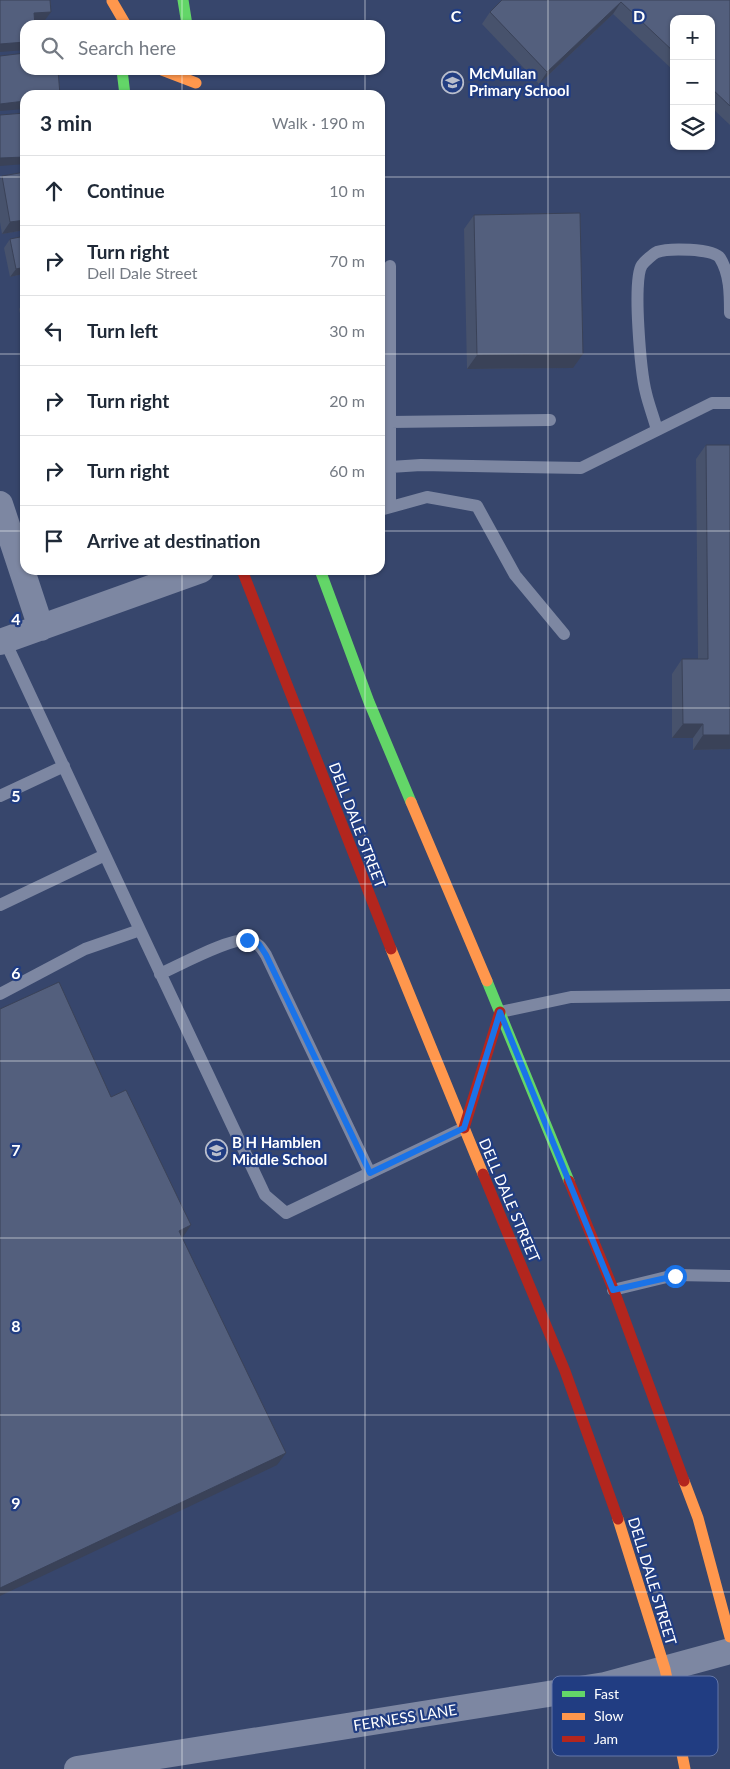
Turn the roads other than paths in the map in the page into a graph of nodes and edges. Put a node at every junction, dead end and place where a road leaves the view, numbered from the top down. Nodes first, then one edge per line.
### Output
1 (112, 0) edge
2 (183, 0) edge
3 (114, 20) edge
4 (123, 20) edge
5 (186, 20) edge
6 (123, 75) edge
7 (175, 75) edge
8 (195, 75) edge
9 (196, 83) junction
10 (124, 90) edge
11 (197, 90) edge
12 (390, 266) dead end
13 (730, 313) edge
14 (730, 403) edge
15 (550, 420) dead end
16 (390, 422) junction
17 (657, 430) junction
18 (390, 467) junction
19 (0, 504) edge
20 (385, 509) edge
21 (20, 564) edge
22 (23, 575) edge
23 (187, 575) edge
24 (244, 575) edge
25 (322, 575) edge
26 (41, 628) junction
27 (564, 634) dead end
28 (2, 641) edge
29 (64, 766) junction
30 (0, 796) edge
31 (105, 855) junction
32 (0, 905) edge
33 (140, 930) junction
34 (160, 974) junction
35 (0, 994) edge
36 (730, 995) edge
37 (500, 1012) junction
38 (464, 1128) junction
39 (370, 1173) junction
40 (730, 1276) edge
41 (613, 1290) junction
42 (730, 1637) edge
43 (730, 1651) edge
44 (664, 1669) junction
45 (638, 1676) edge
46 (665, 1676) edge
47 (552, 1693) edge
48 (682, 1756) edge
49 (77, 1769) edge
50 (685, 1769) edge

1 - 3 main road
1 - 4 main road
2 - 5 main road
6 - 10 main road
7 - 9 main road
8 - 9 main road
9 - 11 main road
12 - 16 lane
13 - 17 lane
14 - 17 lane
15 - 16 lane
16 - 18 lane
17 - 18 lane
18 - 20 lane
19 - 21 street
20 - 27 lane
22 - 26 street
23 - 26 street
24 - 38 main road, DELL DALE STREET
25 - 37 main road
26 - 28 street
28 - 29 lane
29 - 30 lane
29 - 31 lane
31 - 32 lane
31 - 33 lane
33 - 34 lane
33 - 35 lane
34 - 39 lane
34 - 39 lane
36 - 37 lane
37 - 38 main road
37 - 41 main road
38 - 39 lane
38 - 44 main road, DELL DALE STREET
40 - 41 lane
41 - 42 main road
43 - 44 street, FERNESS LANE
44 - 45 street, FERNESS LANE
44 - 46 main road, DELL DALE STREET
47 - 49 street, FERNESS LANE
48 - 50 main road, DELL DALE STREET

